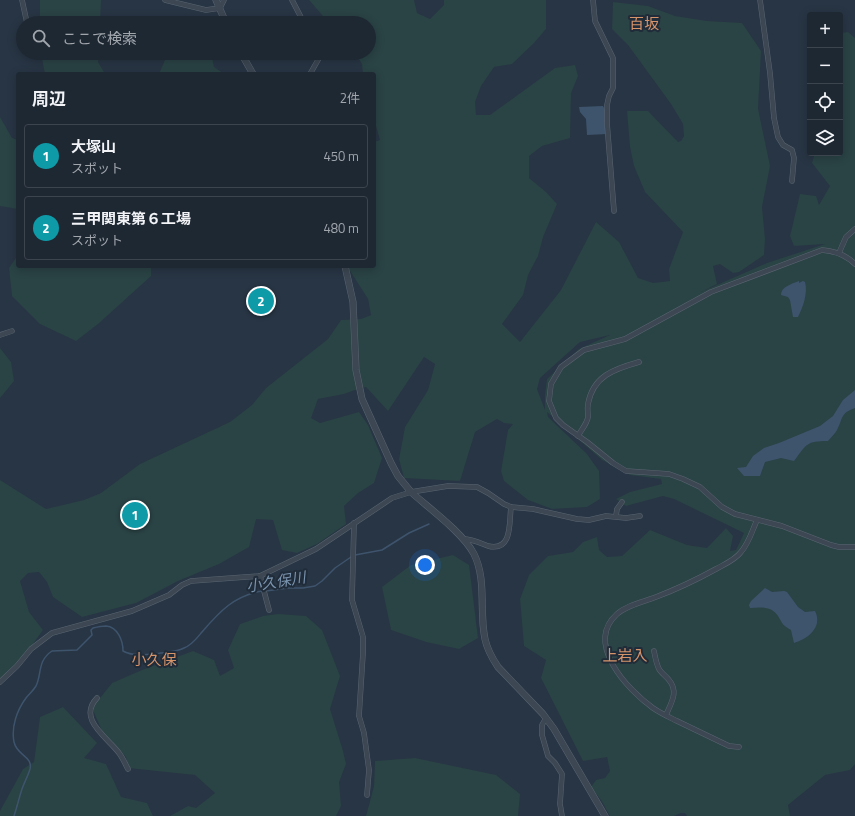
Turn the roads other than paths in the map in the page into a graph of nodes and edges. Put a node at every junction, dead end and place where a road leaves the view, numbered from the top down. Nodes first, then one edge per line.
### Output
1 (22, 0) edge
2 (165, 0) edge
3 (216, 0) edge
4 (224, 0) edge
5 (292, 0) edge
6 (593, 0) edge
7 (760, 0) edge
8 (220, 8) junction
9 (25, 16) edge
10 (223, 16) edge
11 (300, 16) edge
12 (245, 60) edge
13 (318, 60) edge
14 (252, 72) edge
15 (311, 72) edge
16 (792, 181) dead end
17 (614, 211) dead end
18 (855, 229) edge
19 (838, 253) junction
20 (855, 264) edge
21 (344, 268) edge
22 (349, 268) edge
23 (12, 331) dead end
24 (0, 335) edge
25 (639, 362) dead end
26 (358, 373) junction
27 (578, 436) junction
28 (411, 492) junction
29 (622, 502) dead end
30 (511, 507) junction
31 (616, 516) junction
32 (640, 516) dead end
33 (757, 520) junction
34 (354, 523) junction
35 (463, 539) junction
36 (855, 547) edge
37 (260, 576) junction
38 (269, 610) dead end
39 (654, 651) dead end
40 (0, 682) edge
41 (97, 698) dead end
42 (666, 715) junction
43 (546, 718) junction
44 (739, 747) dead end
45 (128, 769) dead end
46 (367, 795) dead end
47 (562, 816) edge
48 (605, 816) edge

1 - 9 street
2 - 8 street
3 - 8 street
4 - 8 street
5 - 11 street
6 - 17 street
7 - 16 street
8 - 10 street
12 - 14 street
13 - 15 street
18 - 19 street
19 - 20 street
19 - 27 street
21 - 26 street
22 - 26 street
23 - 24 street
25 - 27 street
26 - 28 street
27 - 33 street
28 - 30 street
28 - 34 street
28 - 35 street
29 - 31 street
30 - 31 street
30 - 35 street
31 - 32 street
33 - 36 street
33 - 42 street
34 - 37 street
34 - 46 street
35 - 43 street
37 - 38 street
37 - 40 street
39 - 42 street
41 - 45 street
42 - 44 street
43 - 47 street
43 - 48 street

